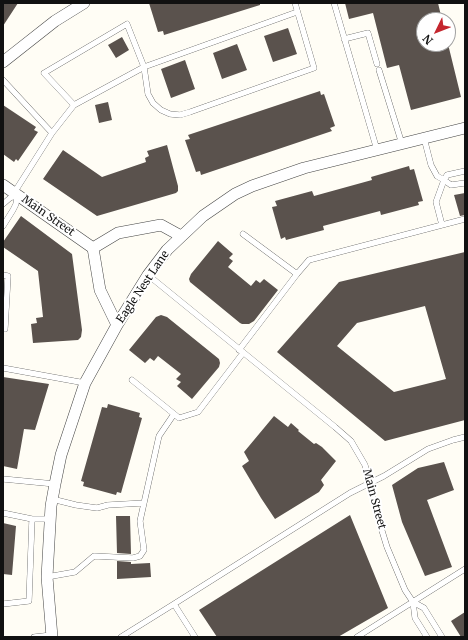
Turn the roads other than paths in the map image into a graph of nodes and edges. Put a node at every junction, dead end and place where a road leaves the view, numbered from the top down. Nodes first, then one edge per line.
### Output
1 (84, 3) edge
2 (295, 3) edge
3 (334, 3) edge
4 (297, 12) junction
5 (344, 39) junction
6 (3, 62) edge
7 (144, 67) junction
8 (3, 80) edge
9 (74, 106) junction
10 (465, 128) edge
11 (52, 133) junction
12 (424, 138) junction
13 (402, 144) junction
14 (377, 150) junction
15 (465, 171) edge
16 (444, 180) junction
17 (465, 183) edge
18 (3, 185) edge
19 (16, 194) junction
20 (3, 204) edge
21 (465, 219) edge
22 (442, 225) junction
23 (3, 226) edge
24 (243, 234) dead end
25 (181, 236) junction
26 (93, 248) junction
27 (297, 274) junction
28 (3, 275) edge
29 (148, 275) junction
30 (117, 325) junction
31 (3, 329) edge
32 (241, 351) junction
33 (3, 368) edge
34 (132, 380) dead end
35 (85, 383) junction
36 (177, 416) junction
37 (465, 437) edge
38 (3, 478) edge
39 (370, 483) junction
40 (55, 484) junction
41 (52, 499) junction
42 (144, 503) junction
43 (3, 513) edge
44 (32, 519) junction
45 (50, 519) junction
46 (465, 569) edge
47 (47, 577) junction
48 (413, 602) junction
49 (3, 604) edge
50 (174, 604) junction
51 (52, 636) edge
52 (34, 637) edge
53 (121, 637) edge
54 (195, 637) edge
55 (357, 637) edge
56 (427, 637) edge
57 (442, 637) edge

1 - 6 street
2 - 4 lane
3 - 5 lane
4 - 7 lane
4 - 7 lane
5 - 13 lane
5 - 14 lane
7 - 9 lane
7 - 9 lane
8 - 11 lane
9 - 11 lane
10 - 12 street, Eagle Nest Lane
11 - 19 lane
12 - 13 street, Eagle Nest Lane
12 - 16 lane
13 - 14 street, Eagle Nest Lane
14 - 25 street, Eagle Nest Lane
15 - 16 lane
16 - 17 lane
16 - 22 lane
18 - 19 street, Main Street
19 - 20 lane
19 - 23 lane
19 - 26 street, Main Street
21 - 22 lane
22 - 27 lane
24 - 27 lane
25 - 26 street
25 - 29 street, Eagle Nest Lane
26 - 30 street
27 - 32 lane
28 - 31 lane
29 - 30 street, Eagle Nest Lane
29 - 32 lane, Main Street
30 - 35 street, Eagle Nest Lane
32 - 36 lane
32 - 39 lane, Main Street
33 - 35 lane
34 - 36 lane
35 - 40 street, Eagle Nest Lane
36 - 42 lane
37 - 39 lane
38 - 40 lane
39 - 48 lane, Main Street
39 - 50 lane
40 - 41 street, Eagle Nest Lane
41 - 42 lane
41 - 45 street, Eagle Nest Lane
42 - 47 lane
43 - 44 lane
44 - 45 lane
44 - 49 lane
45 - 47 street, Eagle Nest Lane
46 - 48 lane
47 - 51 street, Eagle Nest Lane
48 - 55 lane
48 - 56 lane, Main Street
48 - 57 lane, Main Street
50 - 53 lane
50 - 54 lane
51 - 52 lane

